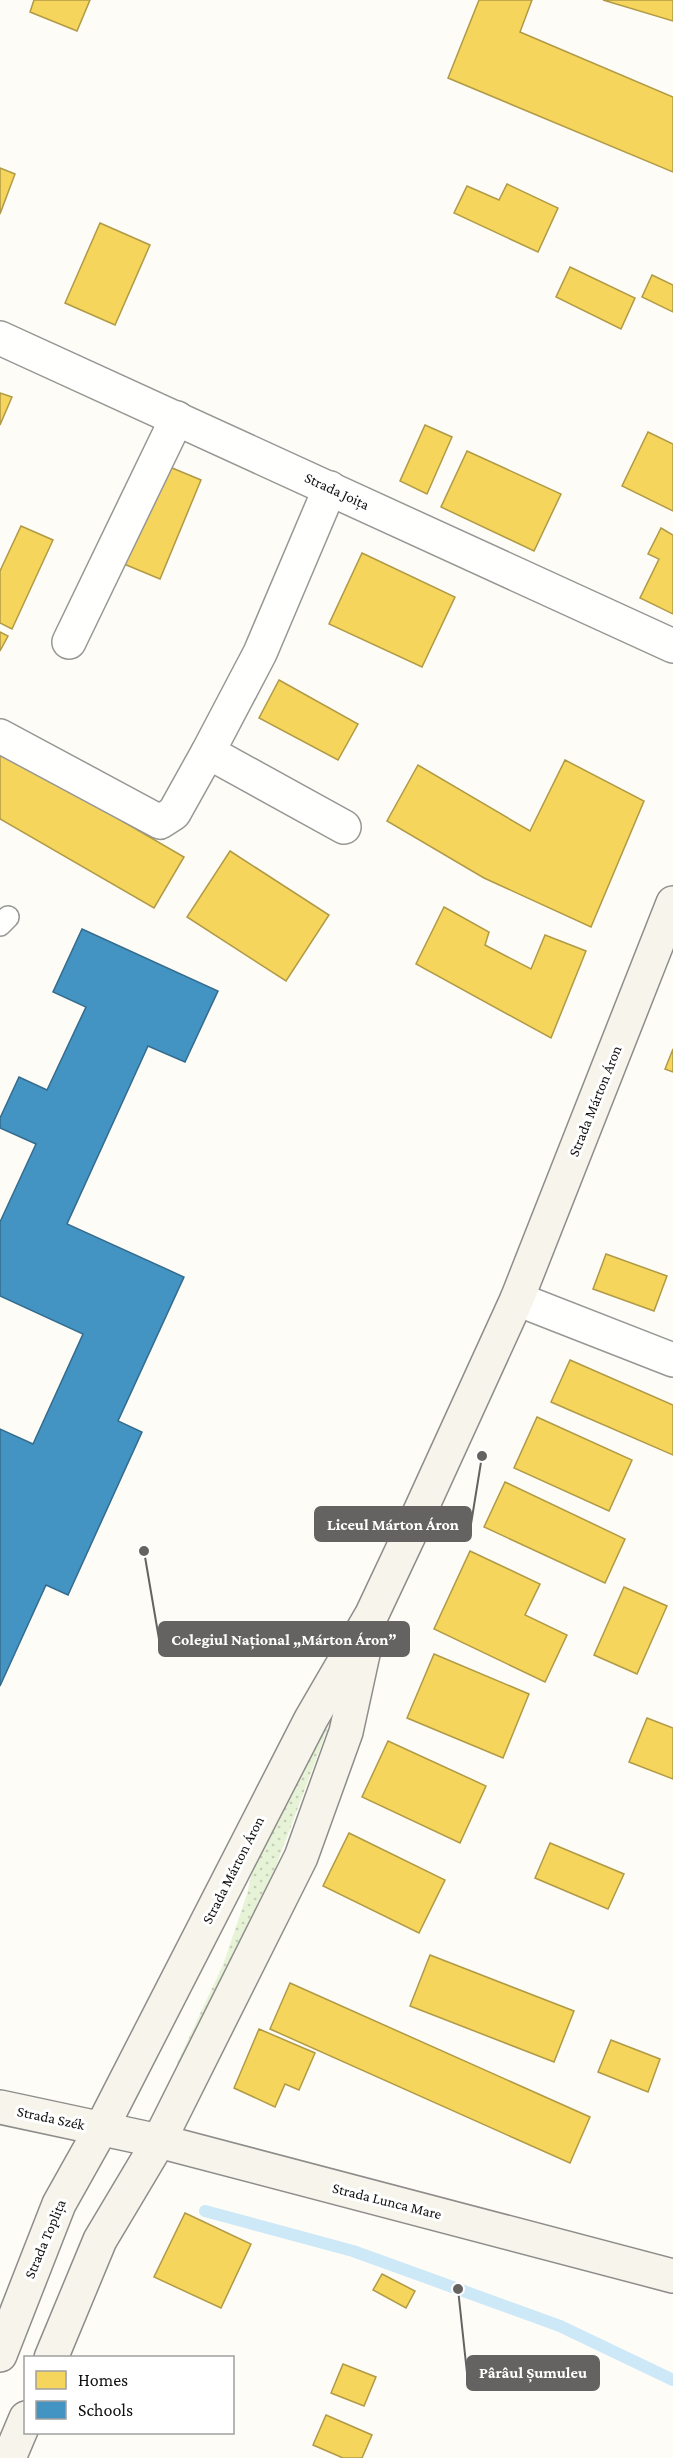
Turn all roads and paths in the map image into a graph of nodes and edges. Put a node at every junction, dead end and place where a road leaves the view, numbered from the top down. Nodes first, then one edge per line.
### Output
1 (0, 338) edge
2 (177, 418) junction
3 (330, 488) junction
4 (69, 642) dead end
5 (673, 646) edge
6 (0, 736) edge
7 (208, 752) junction
8 (344, 827) dead end
9 (673, 903) edge
10 (517, 1299) junction
11 (673, 1360) edge
12 (372, 1614) junction
13 (0, 2107) edge
14 (101, 2129) junction
15 (159, 2141) junction
16 (673, 2276) edge
17 (0, 2355) edge
18 (52, 2356) edge
19 (24, 2423) edge
20 (9, 2458) edge

1 - 2 street, Strada Joița
2 - 3 street, Strada Joița
2 - 4 street
3 - 5 street, Strada Joița
3 - 7 street
6 - 7 street
7 - 8 street
9 - 10 main road, Strada Márton Áron
10 - 11 street
10 - 12 main road, Strada Márton Áron
12 - 14 main road, Strada Márton Áron
12 - 15 main road, Strada Márton Áron
13 - 14 main road, Strada Szék
14 - 15 main road, Strada Lunca Mare
14 - 17 main road, Strada Toplița
15 - 16 main road, Strada Lunca Mare
15 - 18 main road
19 - 20 main road

